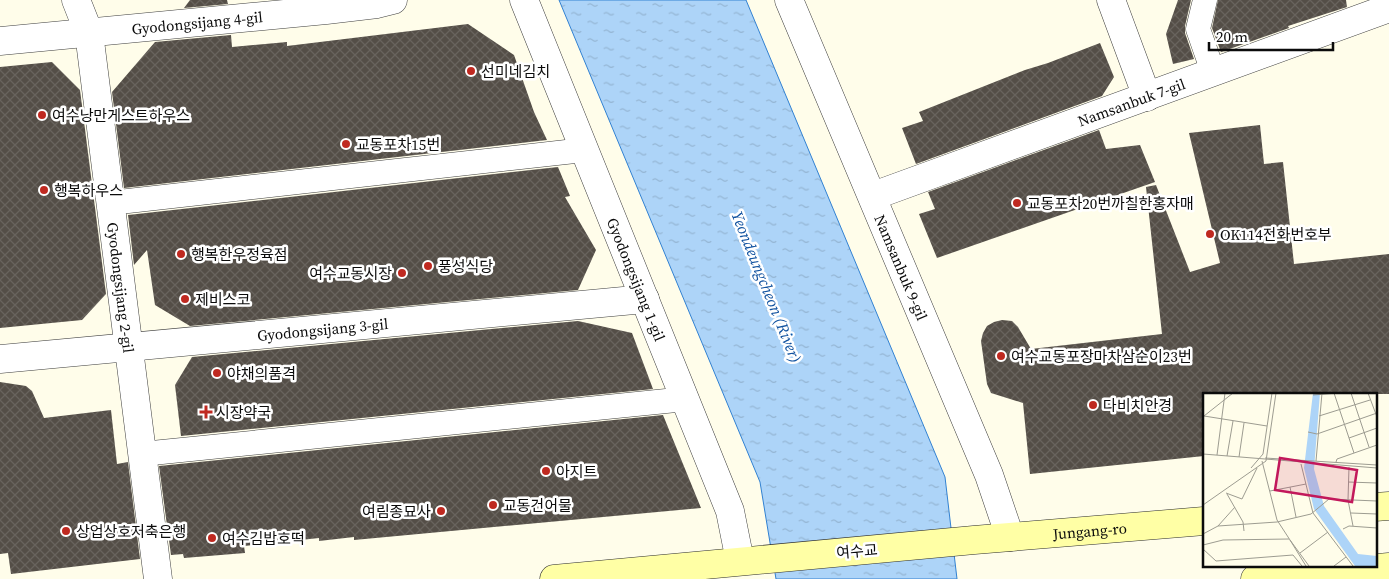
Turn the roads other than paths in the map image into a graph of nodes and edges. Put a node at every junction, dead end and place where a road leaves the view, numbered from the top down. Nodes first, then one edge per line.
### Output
1 (76, 0) edge
2 (393, 0) edge
3 (524, 0) edge
4 (789, 0) edge
5 (1111, 0) edge
6 (1206, 0) edge
7 (1389, 8) edge
8 (88, 33) junction
9 (0, 41) edge
10 (1213, 72) junction
11 (1147, 97) junction
12 (584, 150) junction
13 (873, 196) junction
14 (110, 203) junction
15 (645, 299) junction
16 (128, 346) junction
17 (0, 360) edge
18 (686, 399) junction
19 (142, 454) junction
20 (1389, 506) edge
21 (1376, 508) edge
22 (1203, 521) edge
23 (1010, 537) junction
24 (974, 540) joint
25 (740, 561) junction
26 (1389, 567) edge
27 (158, 579) edge
28 (554, 579) edge
29 (1255, 579) edge

1 - 8 street, Gyodongsijang 2-gil
2 - 8 street, Gyodongsijang 4-gil
3 - 12 street, Gyodongsijang 1-gil
4 - 13 street, Namsanbuk 9-gil
5 - 11 street
6 - 10 lane
7 - 10 street, Namsanbuk 7-gil
8 - 9 street, Gyodongsijang 4-gil
8 - 14 street, Gyodongsijang 2-gil
10 - 11 street, Namsanbuk 7-gil
11 - 13 street, Namsanbuk 7-gil
12 - 14 lane
12 - 15 street, Gyodongsijang 1-gil
13 - 23 street, Namsanbuk 9-gil
14 - 16 street, Gyodongsijang 2-gil
15 - 16 street, Gyodongsijang 3-gil
15 - 18 street, Gyodongsijang 1-gil
16 - 17 street, Gyodongsijang 3-gil
16 - 19 street, Gyodongsijang 2-gil
18 - 19 lane
18 - 25 street, Gyodongsijang 1-gil
19 - 27 street, Gyodongsijang 2-gil
20 - 21 street
22 - 23 street, Jungang-ro
23 - 24 street, Jungang-ro
24 - 25 street, 여수교
25 - 28 street
26 - 29 street

